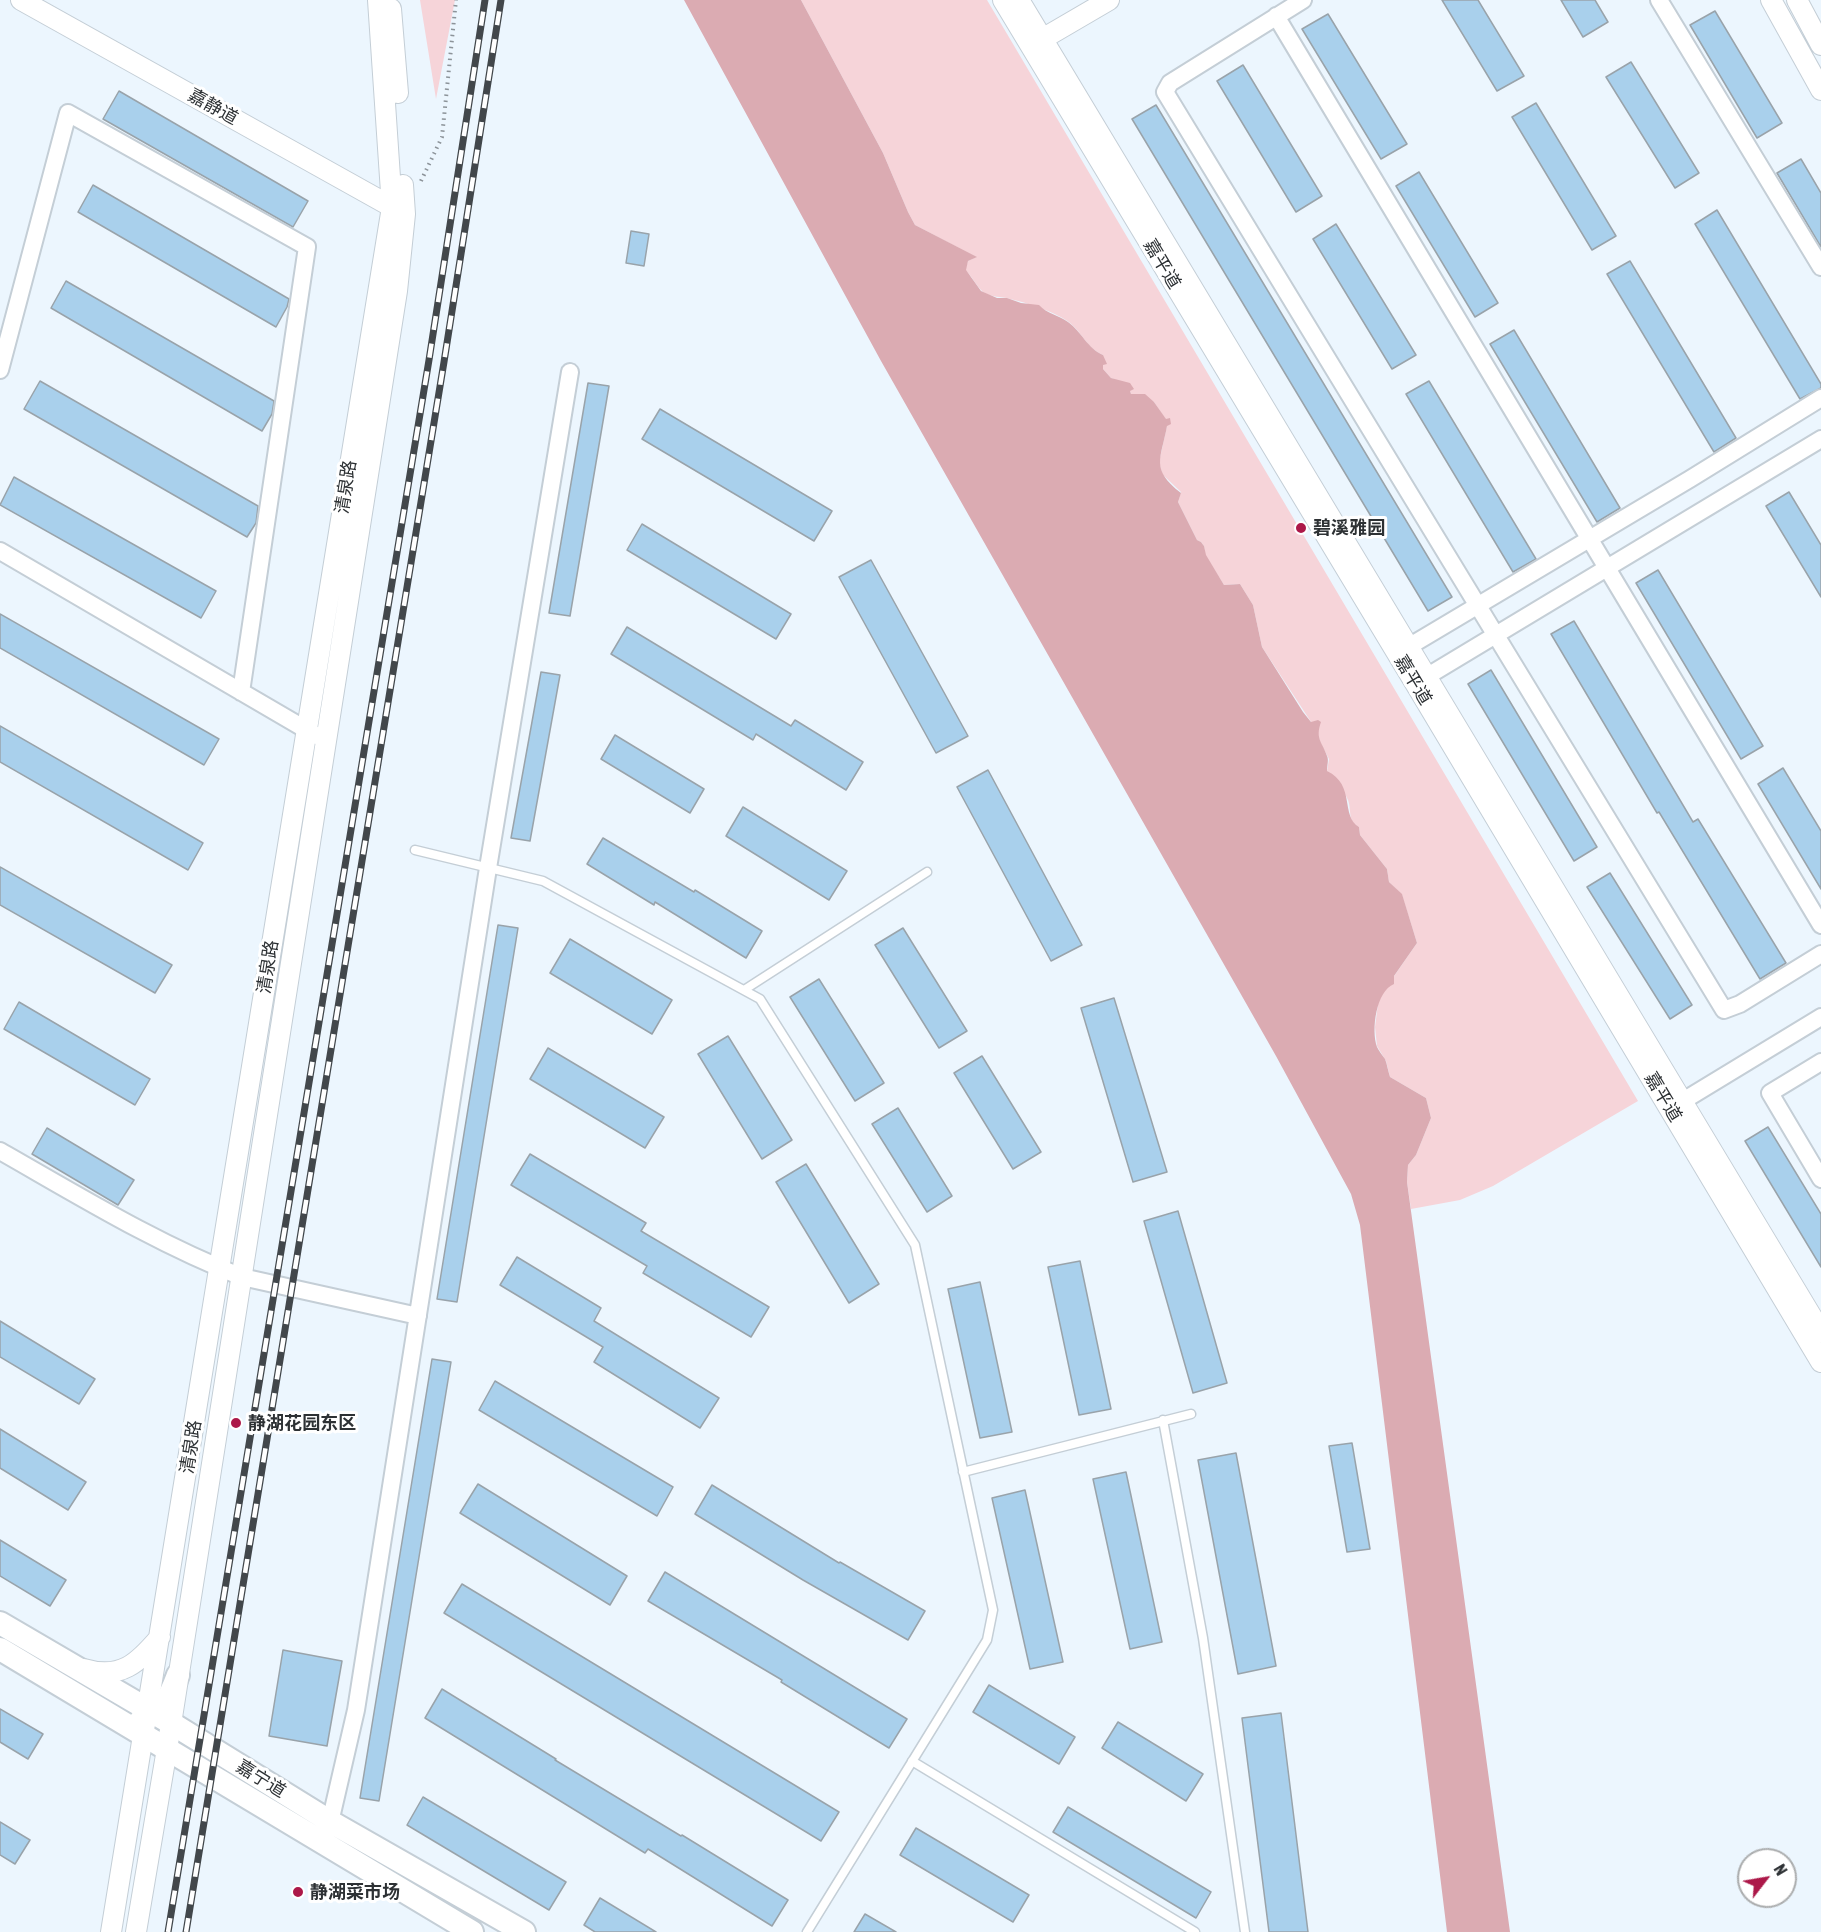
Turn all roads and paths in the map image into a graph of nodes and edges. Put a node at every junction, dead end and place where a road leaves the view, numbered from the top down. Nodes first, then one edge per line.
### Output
1 (21, 0) edge
2 (378, 0) edge
3 (390, 0) edge
4 (456, 0) edge
5 (1003, 0) edge
6 (1019, 0) edge
7 (1109, 0) edge
8 (1303, 0) edge
9 (1659, 0) edge
10 (1771, 0) edge
11 (1797, 0) edge
12 (1276, 16) junction
13 (1036, 43) junction
14 (1821, 45) edge
15 (1821, 90) edge
16 (419, 185) dead end
17 (398, 211) junction
18 (1821, 267) edge
19 (0, 370) edge
20 (570, 372) dead end
21 (1821, 398) edge
22 (1821, 439) edge
23 (1589, 539) junction
24 (0, 551) edge
25 (1607, 568) junction
26 (1476, 606) junction
27 (1494, 635) junction
28 (1403, 650) junction
29 (1421, 680) junction
30 (241, 692) junction
31 (307, 730) junction
32 (326, 741) junction
33 (415, 850) dead end
34 (488, 868) junction
35 (927, 872) dead end
36 (1821, 924) edge
37 (1821, 954) edge
38 (744, 990) junction
39 (1821, 1017) edge
40 (1821, 1062) edge
41 (1676, 1105) junction
42 (0, 1151) edge
43 (1821, 1179) edge
44 (220, 1269) junction
45 (242, 1277) junction
46 (418, 1316) junction
47 (1821, 1332) edge
48 (1821, 1362) edge
49 (1191, 1414) dead end
50 (1164, 1420) junction
51 (963, 1472) junction
52 (0, 1623) edge
53 (160, 1637) junction
54 (0, 1650) edge
55 (73, 1666) junction
56 (178, 1676) joint
57 (153, 1720) junction
58 (167, 1749) junction
59 (912, 1761) junction
60 (331, 1822) junction
61 (324, 1843) junction
62 (111, 1932) edge
63 (136, 1932) edge
64 (472, 1932) edge
65 (524, 1932) edge
66 (807, 1932) edge
67 (1195, 1932) edge
68 (1245, 1932) edge

1 - 17 street, 嘉静道
2 - 17 street, 清泉路
3 - 17 street, 清泉路
4 - 16 path
5 - 13 street, 嘉平道
6 - 13 street, 嘉平道
7 - 13 street
8 - 12 street
9 - 18 street
10 - 15 street
11 - 14 street
12 - 23 street
12 - 26 street
13 - 28 street, 嘉平道
17 - 31 street, 清泉路
17 - 32 street, 清泉路
19 - 30 street
20 - 34 street
21 - 23 street
22 - 25 street
23 - 25 street
23 - 26 street
24 - 30 street
25 - 27 street
25 - 36 street
26 - 27 street
26 - 28 street
27 - 29 street
27 - 37 street
28 - 29 street, 嘉平道
29 - 41 street, 嘉平道
30 - 31 street
31 - 32 street
31 - 44 street, 清泉路
32 - 45 street, 清泉路
33 - 34 lane
34 - 38 lane
34 - 46 street
35 - 38 lane
38 - 51 lane
39 - 41 street
40 - 43 street
41 - 47 street, 嘉平道
41 - 48 street, 嘉平道
42 - 44 street
44 - 45 street
44 - 53 street, 清泉路
45 - 46 street
45 - 56 street, 清泉路
46 - 60 street
49 - 50 lane
50 - 51 lane
50 - 68 lane
51 - 59 lane
52 - 55 main road, 嘉宁道
53 - 55 street
53 - 57 street, 清泉路
54 - 57 main road, 嘉宁道
55 - 57 main road, 嘉宁道
56 - 57 main road
57 - 58 main road, 嘉宁道
57 - 60 main road, 嘉宁道
57 - 62 street, 清泉路
58 - 61 main road, 嘉宁道
58 - 63 street
59 - 66 lane
59 - 67 lane
60 - 61 street
60 - 65 main road, 嘉宁道
61 - 64 main road, 嘉宁道

